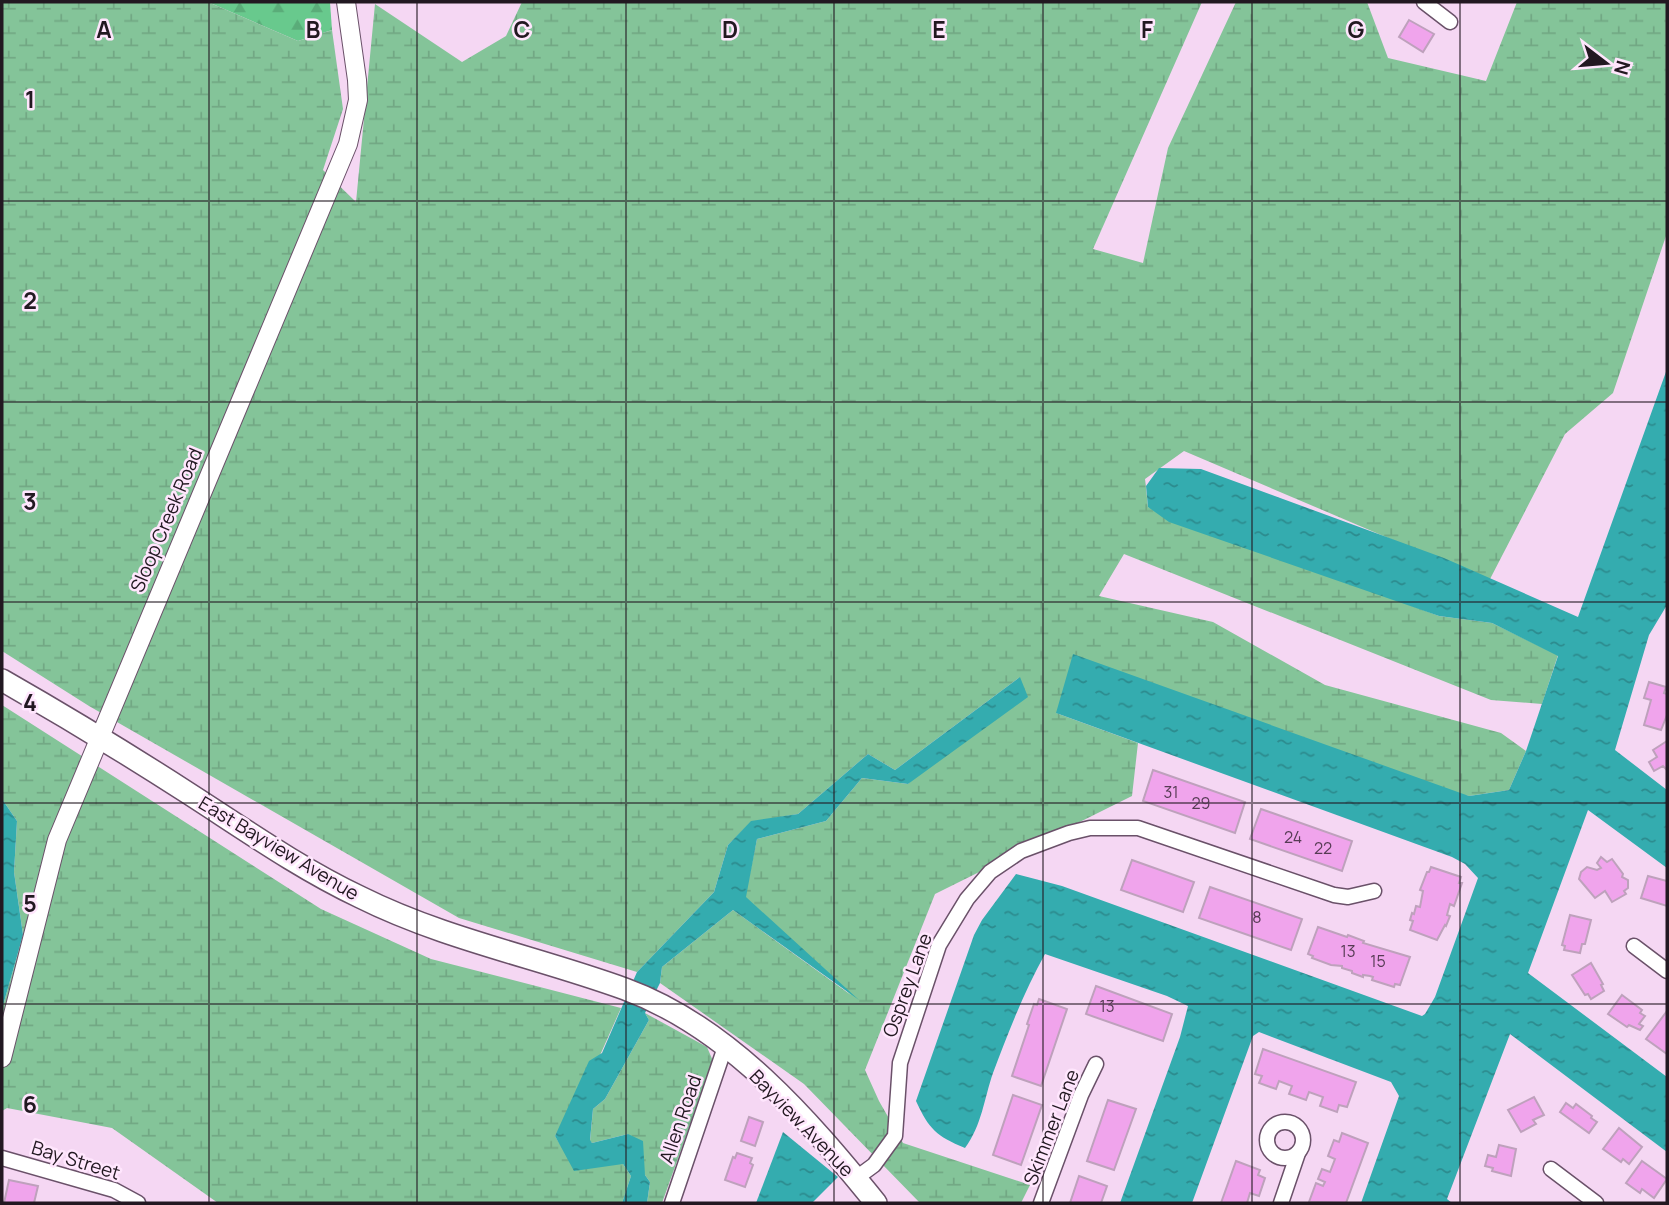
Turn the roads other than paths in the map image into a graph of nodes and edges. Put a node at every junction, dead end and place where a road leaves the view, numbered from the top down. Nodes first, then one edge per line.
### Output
1 (346, 2) edge
2 (1423, 2) edge
3 (1450, 22) dead end
4 (2, 680) edge
5 (99, 735) junction
6 (1374, 891) dead end
7 (1634, 946) dead end
8 (1667, 971) edge
9 (725, 1047) junction
10 (2, 1058) edge
11 (1096, 1065) dead end
12 (1298, 1153) dead end
13 (2, 1158) edge
14 (1551, 1169) dead end
15 (855, 1179) junction
16 (138, 1203) edge
17 (671, 1203) edge
18 (876, 1203) edge
19 (1041, 1203) edge
20 (1281, 1203) edge
21 (1595, 1203) edge

1 - 5 street, Sloop Creek Road
2 - 3 street
4 - 5 main road, East Bayview Avenue
5 - 9 main road, East Bayview Avenue
5 - 10 street, Sloop Creek Road
6 - 15 street, Osprey Lane
7 - 8 street
9 - 15 main road, Bayview Avenue
9 - 17 street, Allen Road
11 - 19 street, Skimmer Lane
12 - 20 street
13 - 16 street, Bay Street
14 - 21 street
15 - 18 main road, Bayview Avenue

